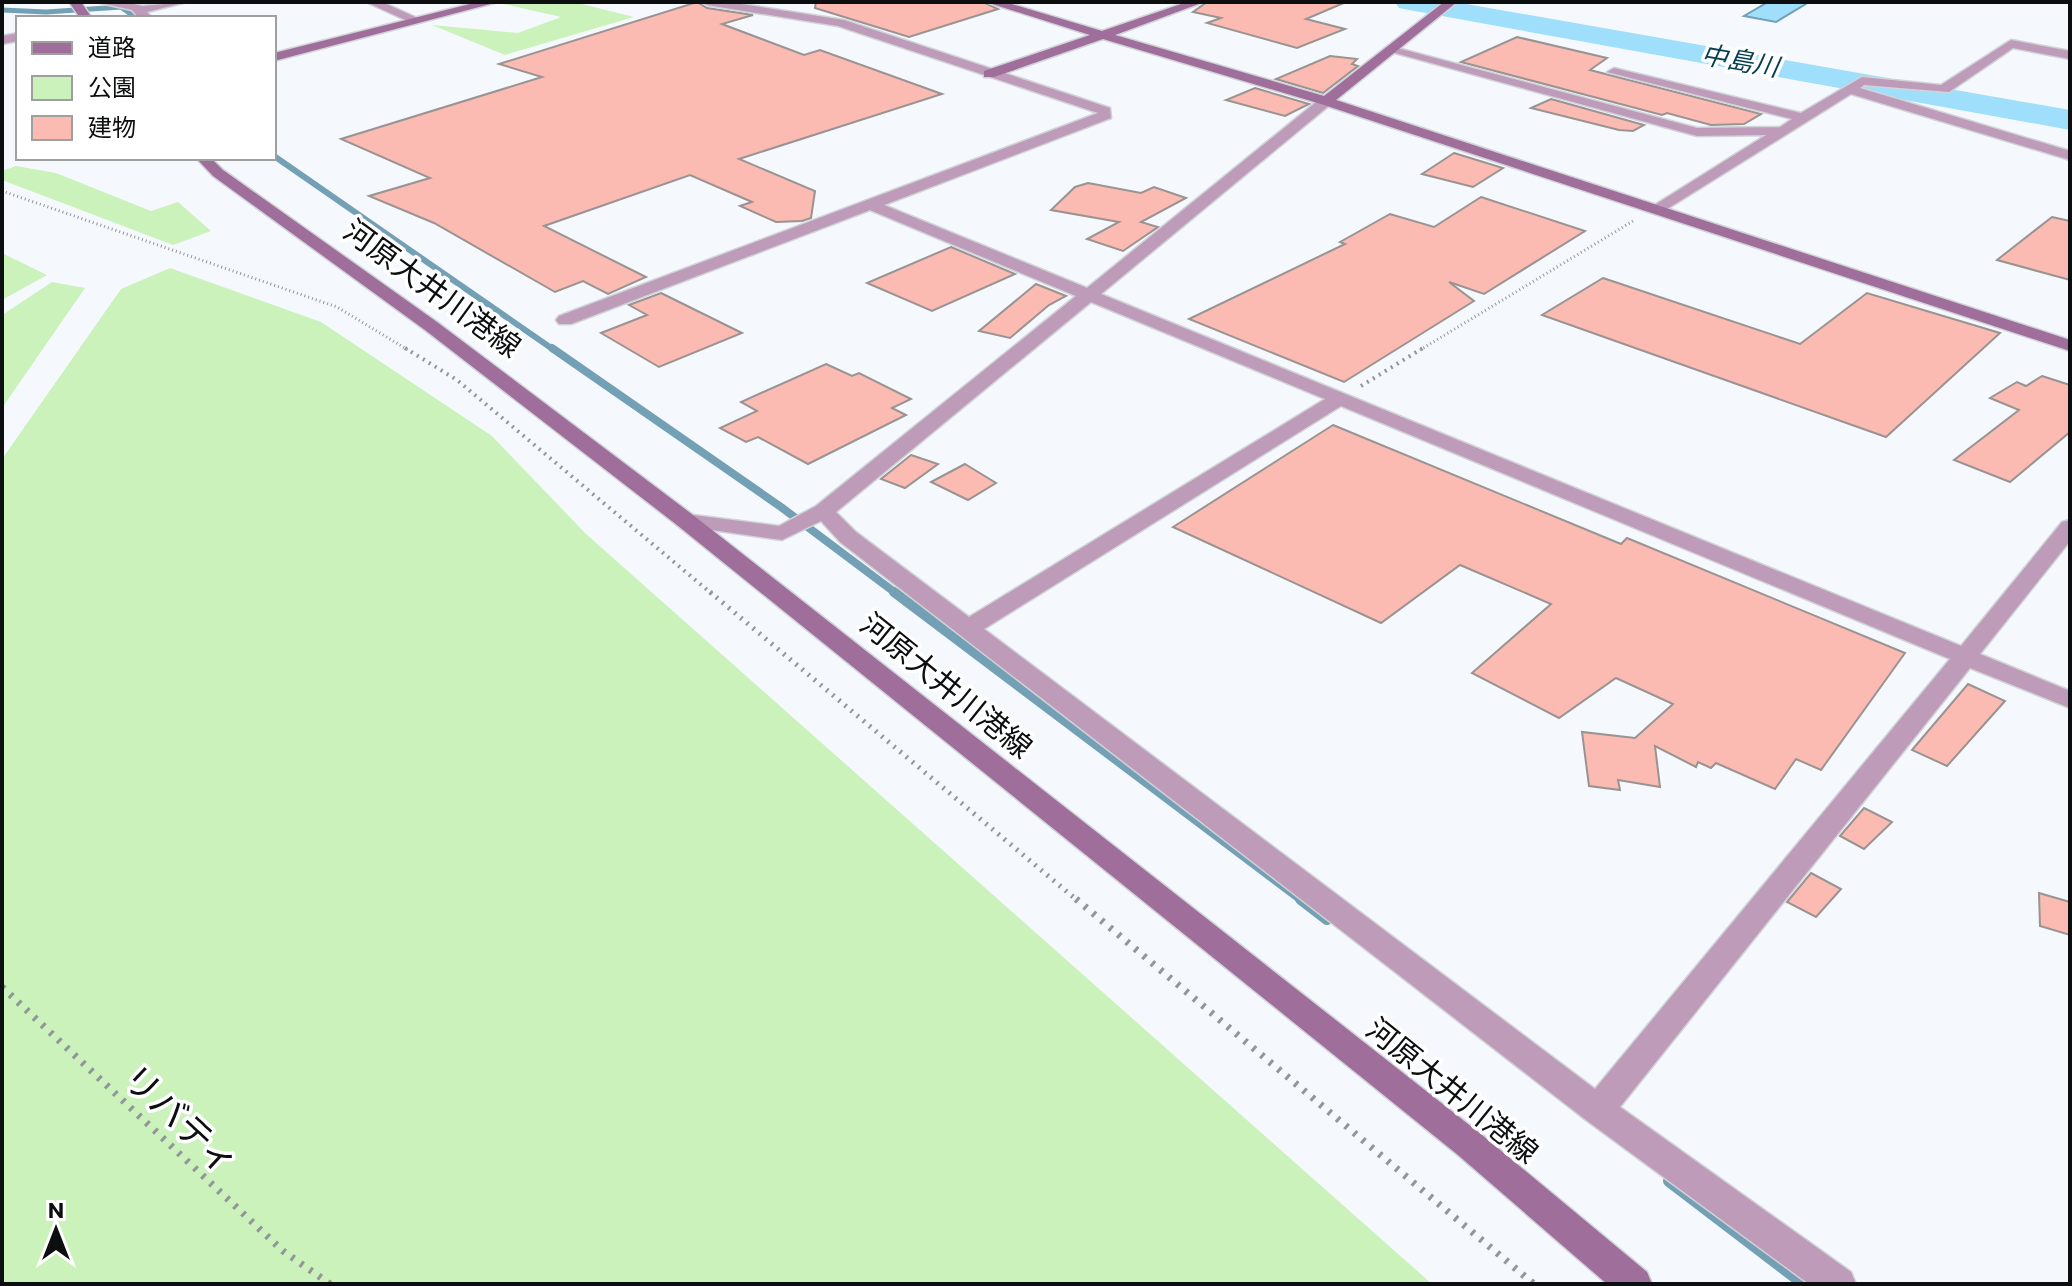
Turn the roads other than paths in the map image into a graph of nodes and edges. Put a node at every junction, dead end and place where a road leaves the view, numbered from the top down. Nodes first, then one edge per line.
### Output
1 (102, 2) edge
2 (181, 2) edge
3 (372, 2) edge
4 (492, 2) edge
5 (707, 2) edge
6 (992, 2) edge
7 (1198, 2) edge
8 (1446, 7) edge
9 (142, 14) edge
10 (418, 21) junction
11 (1104, 35) junction
12 (1390, 50) junction
13 (2070, 55) edge
14 (276, 56) edge
15 (1614, 72) dead end
16 (989, 74) junction
17 (1643, 79) junction
18 (1853, 86) junction
19 (1610, 96) junction
20 (1712, 96) junction
21 (1326, 101) junction
22 (1803, 118) junction
23 (1663, 122) junction
24 (1783, 131) junction
25 (2070, 156) edge
26 (205, 160) edge
27 (871, 205) junction
28 (1657, 209) junction
29 (1089, 294) junction
30 (565, 320) dead end
31 (2070, 346) edge
32 (1341, 398) junction
33 (820, 513) junction
34 (685, 520) junction
35 (2070, 527) edge
36 (968, 628) junction
37 (1966, 657) junction
38 (2070, 700) edge
39 (1598, 1110) junction
40 (1634, 1284) edge
41 (1838, 1284) edge

1 - 9 street
2 - 9 street
3 - 10 street
4 - 10 street
5 - 16 street
6 - 11 street
7 - 11 street
8 - 12 street
10 - 14 street
11 - 16 street
11 - 21 street
12 - 19 street
12 - 21 street
13 - 18 street
15 - 17 street
16 - 27 street
17 - 19 street
17 - 20 street
18 - 22 street
18 - 25 street
19 - 23 street
20 - 22 street
20 - 23 street
21 - 28 street
21 - 29 street
22 - 24 street
23 - 24 street
24 - 28 street
26 - 34 street, 河原大井川港線
27 - 29 street
27 - 30 street
28 - 31 street
29 - 32 street
29 - 33 street
32 - 36 street
32 - 37 street
33 - 34 street
33 - 36 street
34 - 40 street, 河原大井川港線
35 - 37 street
36 - 39 street
37 - 38 street
37 - 39 street
39 - 41 street

